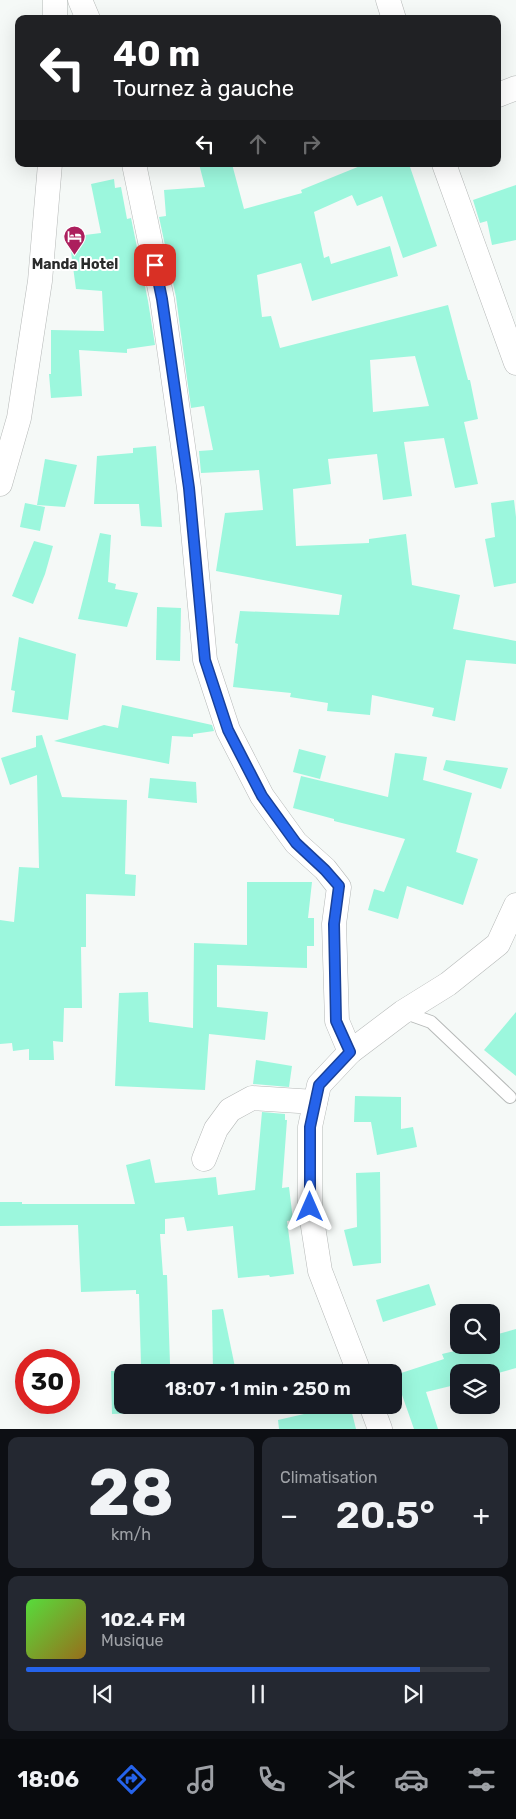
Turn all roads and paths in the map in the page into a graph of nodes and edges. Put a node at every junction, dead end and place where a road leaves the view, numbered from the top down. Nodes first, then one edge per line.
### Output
1 (55, 0) edge
2 (80, 0) edge
3 (388, 0) edge
4 (55, 15) edge
5 (86, 15) edge
6 (393, 15) edge
7 (516, 88) edge
8 (501, 93) edge
9 (50, 167) edge
10 (135, 167) edge
11 (445, 167) edge
12 (516, 363) edge
13 (0, 484) edge
14 (516, 905) edge
15 (403, 1012) junction
16 (350, 1052) junction
17 (510, 1097) dead end
18 (315, 1102) junction
19 (204, 1159) dead end
20 (356, 1364) edge
21 (375, 1414) edge
22 (380, 1429) edge

1 - 4 street
2 - 5 street
3 - 6 street
7 - 8 street
9 - 13 street
10 - 16 street
11 - 12 street
14 - 15 street
15 - 16 street
15 - 17 lane
16 - 18 street
18 - 19 street
18 - 20 street
21 - 22 street

